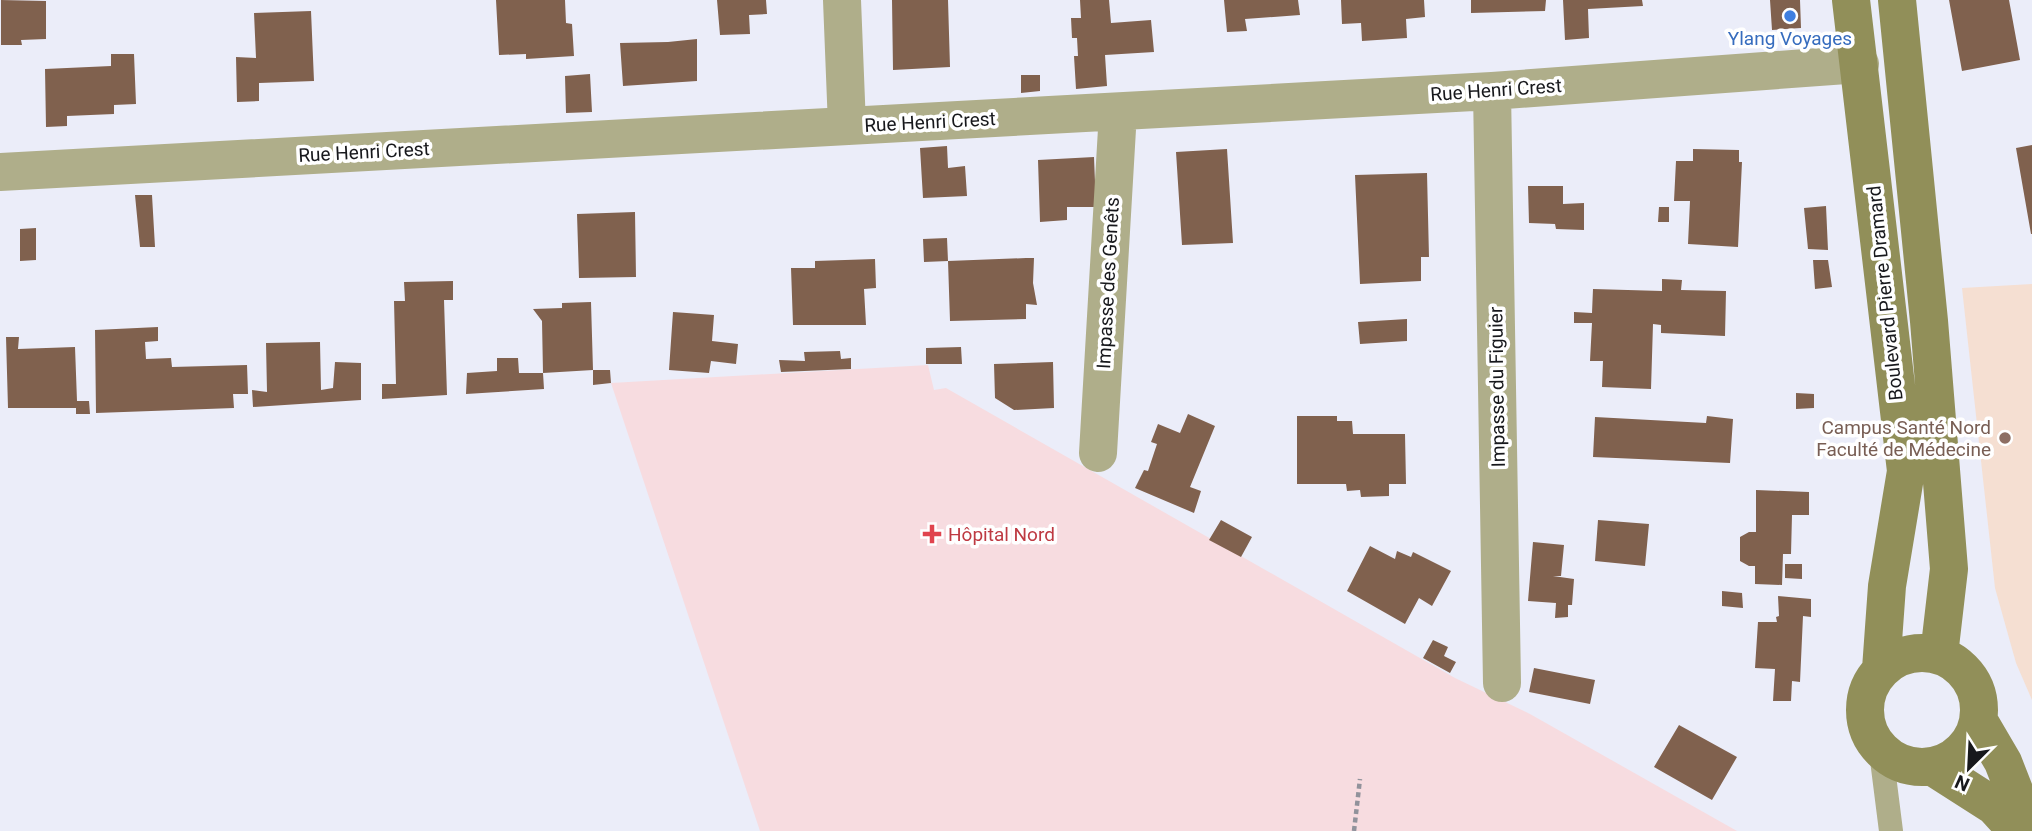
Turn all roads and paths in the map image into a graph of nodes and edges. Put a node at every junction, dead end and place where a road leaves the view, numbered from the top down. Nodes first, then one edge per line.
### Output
1 (842, 0) edge
2 (1851, 0) edge
3 (1897, 0) edge
4 (1860, 64) junction
5 (1492, 92) junction
6 (1118, 112) junction
7 (847, 126) junction
8 (0, 172) edge
9 (1098, 453) dead end
10 (1939, 655) junction
11 (1881, 669) junction
12 (1502, 683) dead end
13 (1979, 721) junction
14 (1881, 752) junction
15 (1933, 767) junction
16 (1360, 779) dead end
17 (1354, 831) edge
18 (1891, 831) edge
19 (2017, 831) edge
20 (2030, 831) edge

1 - 7 street
2 - 4 street, Boulevard Pierre Dramard
3 - 10 street, Boulevard Pierre Dramard
4 - 5 street, Rue Henri Crest
4 - 11 street, Boulevard Pierre Dramard
5 - 6 street, Rue Henri Crest
5 - 12 street, Impasse du Figuier
6 - 7 street, Rue Henri Crest
6 - 9 street, Impasse des Genêts
7 - 8 street, Rue Henri Crest
10 - 11 street
10 - 13 street
11 - 14 street
13 - 15 street
13 - 20 street
14 - 15 street
14 - 18 lane
15 - 19 street
16 - 17 path

